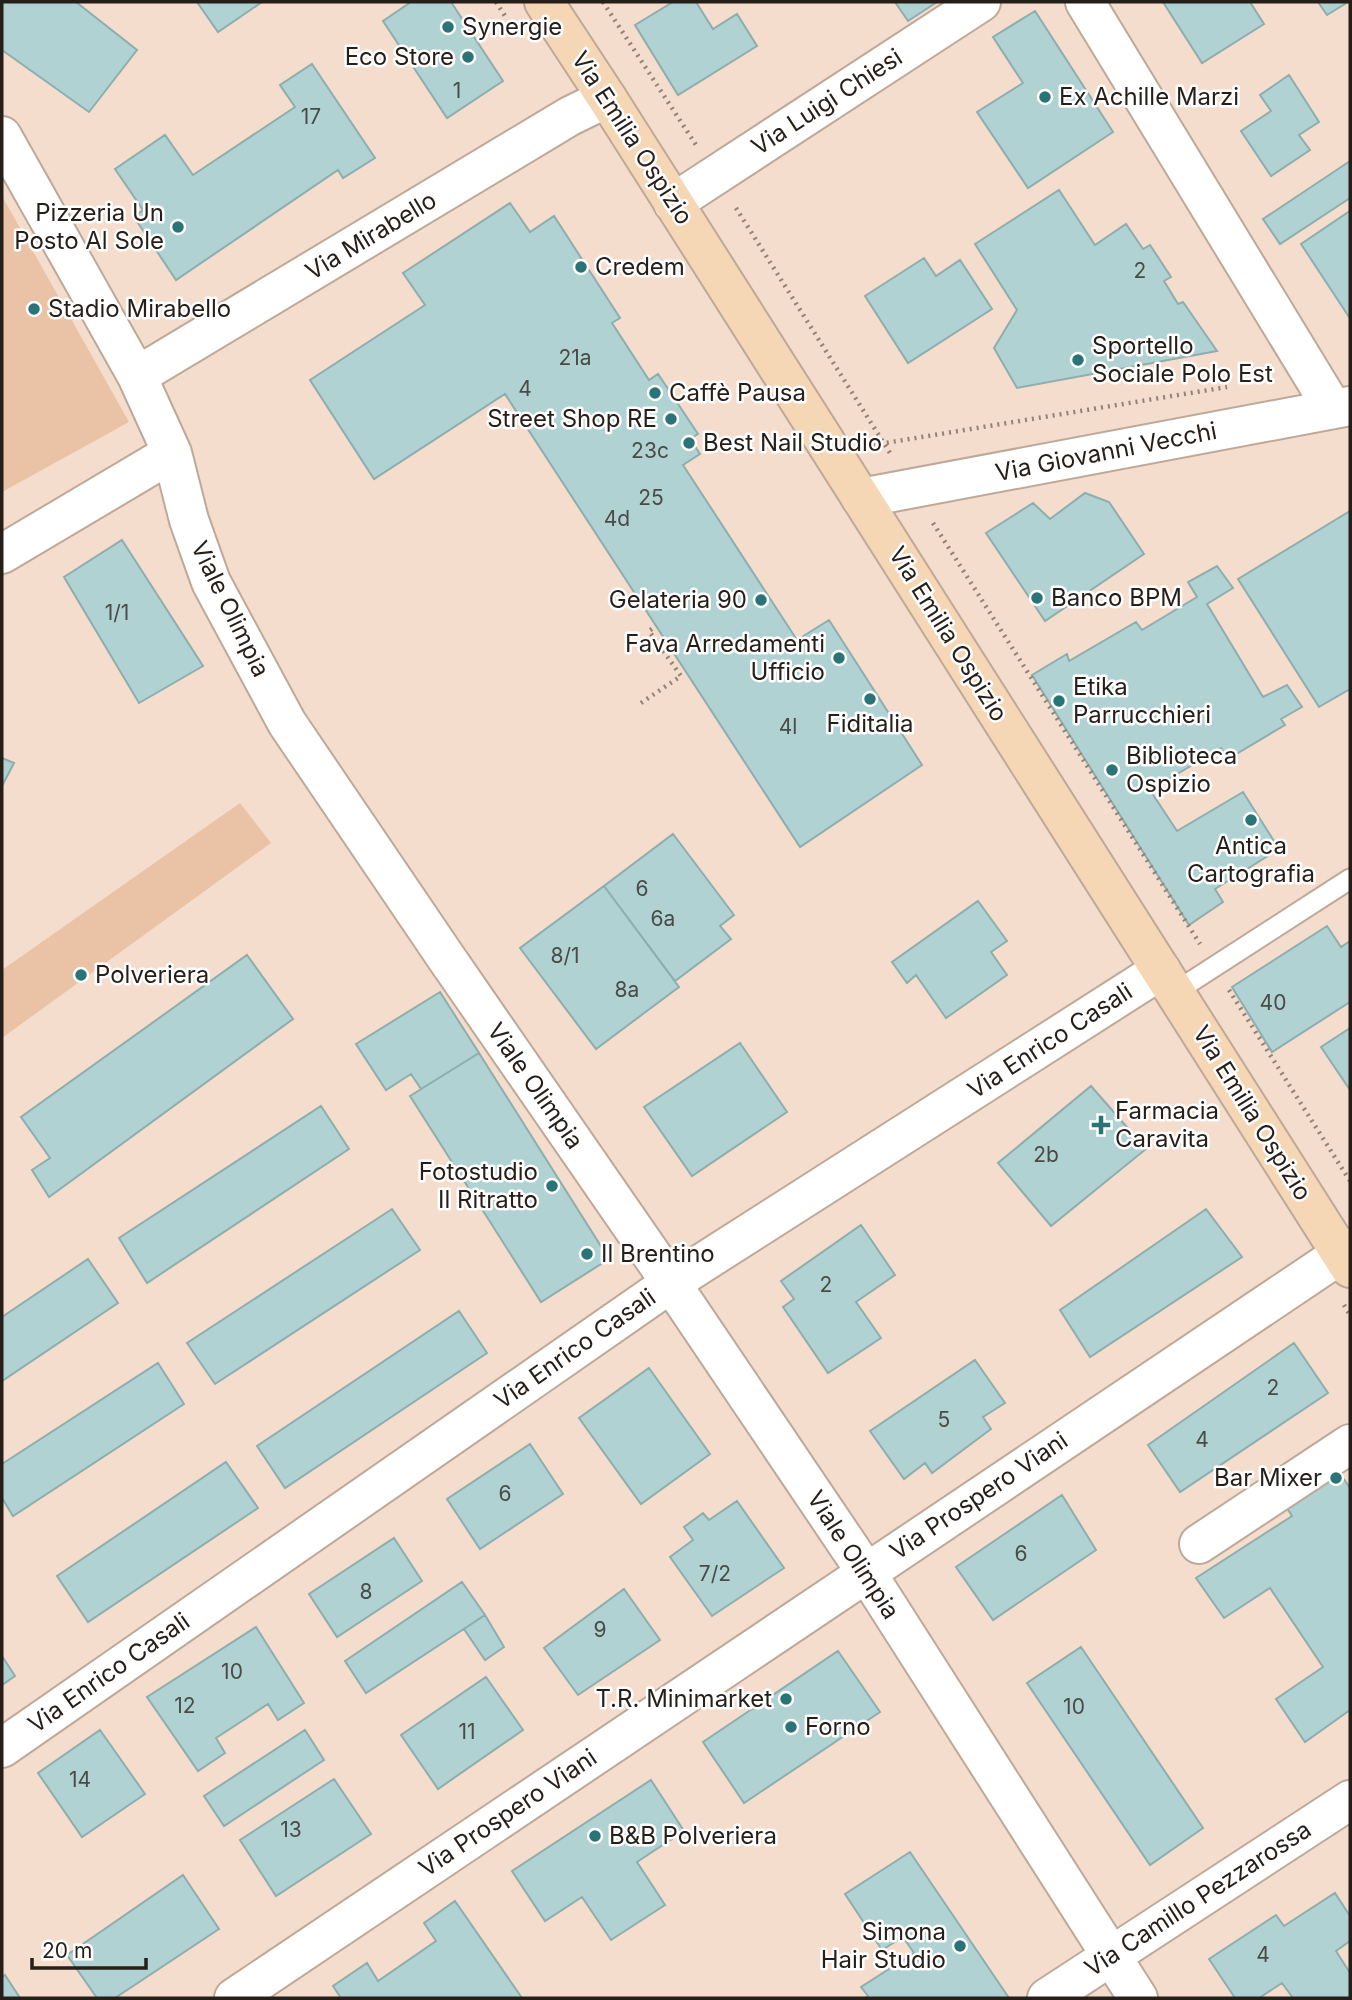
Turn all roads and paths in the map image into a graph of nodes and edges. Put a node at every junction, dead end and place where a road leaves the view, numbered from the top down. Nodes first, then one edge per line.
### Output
1 (544, 2) edge
2 (603, 2) edge
3 (981, 2) edge
4 (1085, 2) edge
5 (607, 98) junction
6 (2, 136) edge
7 (716, 176) junction
8 (673, 203) junction
9 (137, 376) junction
10 (1228, 386) dead end
11 (1342, 407) edge
12 (884, 443) junction
13 (832, 452) junction
14 (172, 453) junction
15 (911, 488) junction
16 (861, 498) junction
17 (2, 554) edge
18 (656, 626) dead end
19 (641, 703) dead end
20 (1350, 879) edge
21 (1214, 965) junction
22 (1168, 981) junction
23 (1350, 1181) edge
24 (1347, 1256) edge
25 (671, 1283) junction
26 (1350, 1444) edge
27 (1199, 1544) dead end
28 (866, 1572) junction
29 (2, 1748) edge
30 (1350, 1800) edge
31 (1110, 1956) junction
32 (234, 1998) edge
33 (1046, 1998) edge
34 (1138, 1998) edge

1 - 5 main road, Via Emilia Ospizio
2 - 7 path
3 - 7 street, Via Luigi Chiesi
4 - 11 street
5 - 8 main road, Via Emilia Ospizio
5 - 9 street, Via Mirabello
6 - 9 street, Viale Olimpia
7 - 8 street, Via Luigi Chiesi
7 - 12 path
8 - 13 main road, Via Emilia Ospizio
9 - 14 street, Viale Olimpia
10 - 12 path
11 - 15 street, Via Giovanni Vecchi
12 - 13 path
12 - 15 path
13 - 16 main road, Via Emilia Ospizio
14 - 17 street
14 - 25 street, Viale Olimpia
15 - 16 street, Via Giovanni Vecchi
15 - 21 path
16 - 22 main road, Via Emilia Ospizio
18 - 19 path
20 - 21 lane
21 - 22 lane
21 - 23 path
22 - 24 main road, Via Emilia Ospizio
22 - 25 street, Via Enrico Casali
24 - 28 street, Via Prospero Viani
25 - 28 street, Viale Olimpia
25 - 29 street, Via Enrico Casali
26 - 27 street
28 - 31 street, Viale Olimpia
28 - 32 street, Via Prospero Viani
30 - 31 street, Via Camillo Pezzarossa
31 - 33 street, Via Camillo Pezzarossa
31 - 34 street, Viale Olimpia

